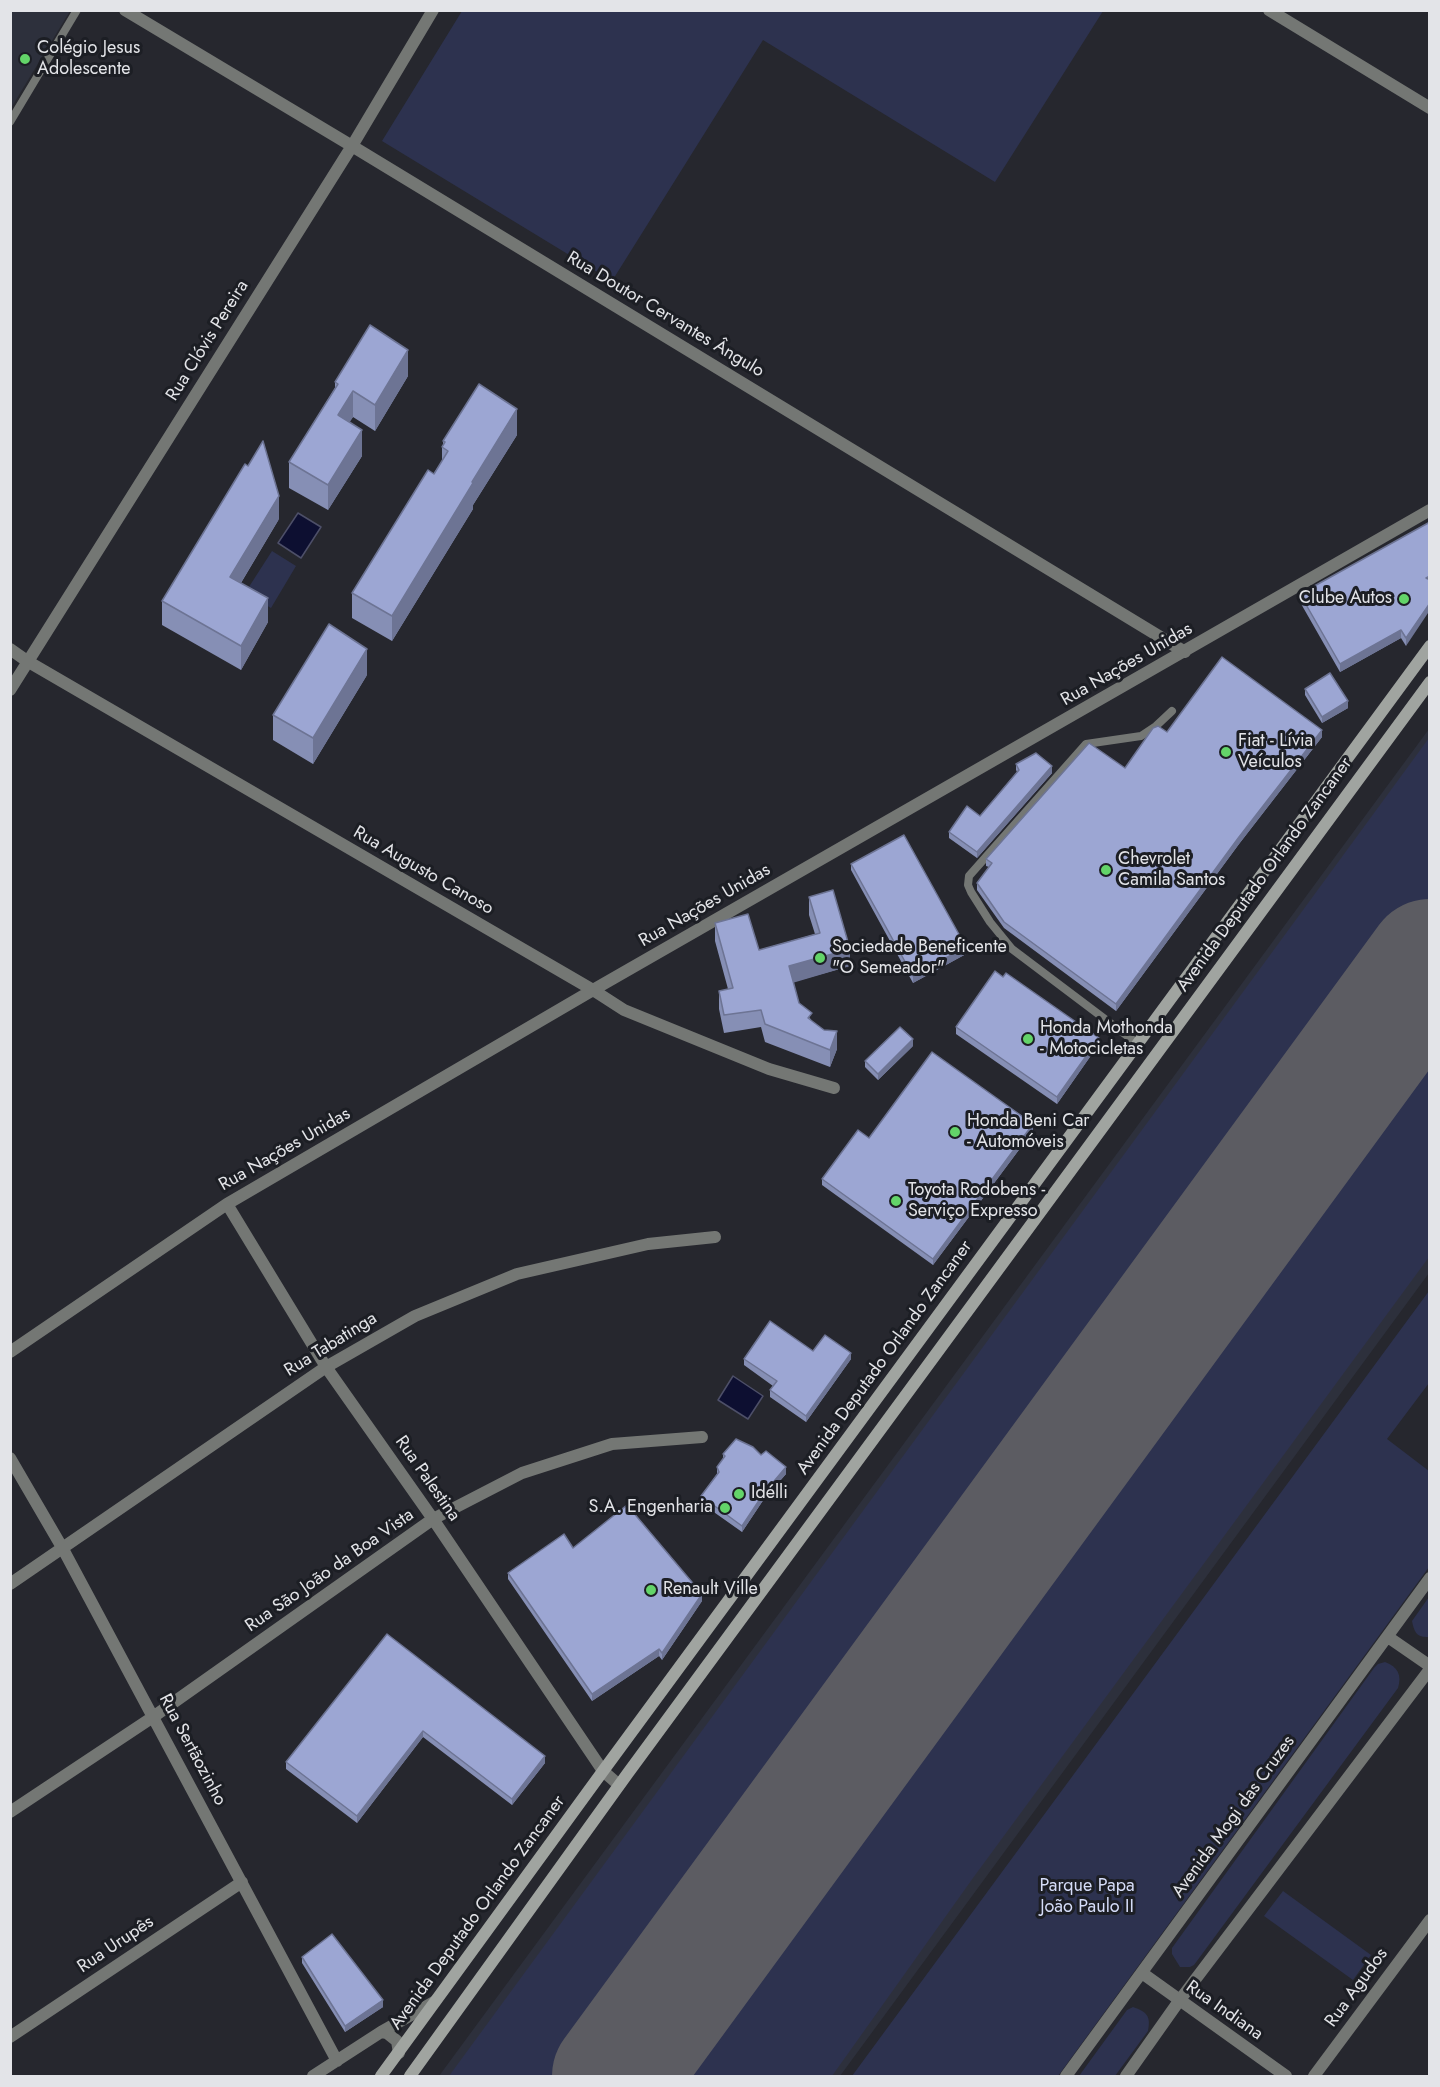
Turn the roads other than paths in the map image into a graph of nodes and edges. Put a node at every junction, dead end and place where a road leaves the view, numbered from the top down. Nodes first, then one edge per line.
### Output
1 (77, 10) edge
2 (125, 10) edge
3 (433, 10) edge
4 (1269, 10) edge
5 (1430, 108) edge
6 (10, 122) edge
7 (352, 146) junction
8 (1430, 510) edge
9 (1430, 646) edge
10 (10, 649) edge
11 (1185, 652) junction
12 (27, 661) junction
13 (1430, 682) edge
14 (10, 690) edge
15 (1172, 711) dead end
16 (593, 990) junction
17 (1138, 1044) junction
18 (834, 1088) dead end
19 (227, 1204) junction
20 (715, 1237) dead end
21 (10, 1352) edge
22 (326, 1367) junction
23 (702, 1437) dead end
24 (10, 1458) edge
25 (433, 1520) junction
26 (63, 1549) junction
27 (1430, 1578) edge
28 (10, 1584) edge
29 (1388, 1637) junction
30 (1430, 1667) edge
31 (153, 1717) junction
32 (636, 1726) junction
33 (653, 1738) junction
34 (603, 1771) junction
35 (619, 1785) junction
36 (10, 1812) edge
37 (568, 1819) junction
38 (589, 1826) junction
39 (242, 1882) junction
40 (1430, 1920) edge
41 (1142, 1973) junction
42 (1179, 2001) junction
43 (434, 2002) junction
44 (381, 2032) junction
45 (10, 2037) edge
46 (399, 2053) junction
47 (337, 2061) junction
48 (313, 2076) edge
49 (381, 2076) edge
50 (410, 2076) edge
51 (1066, 2076) edge
52 (1126, 2076) edge
53 (1286, 2076) edge
54 (1314, 2076) edge

1 - 6 lane
2 - 7 street, Rua Doutor Cervantes Ângulo
3 - 7 street, Rua Clóvis Pereira
4 - 5 street
7 - 11 street, Rua Doutor Cervantes Ângulo
7 - 12 street, Rua Clóvis Pereira
8 - 11 street, Rua Nações Unidas
9 - 17 main road, Avenida Deputado Orlando Zancaner
10 - 12 street, Rua Augusto Canoso
11 - 16 street, Rua Nações Unidas
12 - 14 street, Rua Clóvis Pereira
12 - 16 street, Rua Augusto Canoso
13 - 33 main road, Avenida Deputado Orlando Zancaner
15 - 17 lane
16 - 18 street, Rua Augusto Canoso
16 - 19 street, Rua Nações Unidas
17 - 32 main road, Avenida Deputado Orlando Zancaner
19 - 21 street, Rua Nações Unidas
19 - 22 street, Rua Palestina
20 - 22 street, Rua Tabatinga
22 - 25 street, Rua Palestina
22 - 26 street, Rua Tabatinga
23 - 25 street, Rua São João da Boa Vista
24 - 26 street, Rua Sertãozinho
25 - 31 street, Rua São João da Boa Vista
25 - 34 street, Rua Palestina
26 - 28 street, Rua Tabatinga
26 - 31 street, Rua Sertãozinho
27 - 29 street, Avenida Mogi das Cruzes
29 - 30 street
29 - 41 street, Avenida Mogi das Cruzes
30 - 42 street
31 - 36 street, Rua São João da Boa Vista
31 - 39 street, Rua Sertãozinho
32 - 33 main road
32 - 34 main road, Avenida Deputado Orlando Zancaner
33 - 35 main road, Avenida Deputado Orlando Zancaner
34 - 35 street
34 - 37 main road, Avenida Deputado Orlando Zancaner
35 - 38 main road, Avenida Deputado Orlando Zancaner
37 - 38 main road
37 - 43 main road, Avenida Deputado Orlando Zancaner
38 - 50 main road, Avenida Deputado Orlando Zancaner
39 - 45 street, Rua Urupês
39 - 47 street, Rua Sertãozinho
40 - 54 street, Rua Agudos
41 - 42 street, Rua Indiana
41 - 51 street, Avenida Mogi das Cruzes
42 - 52 street
42 - 53 street, Rua Indiana
43 - 44 street
43 - 46 main road, Avenida Deputado Orlando Zancaner
44 - 46 street
44 - 47 street
46 - 49 main road, Avenida Deputado Orlando Zancaner
47 - 48 street

